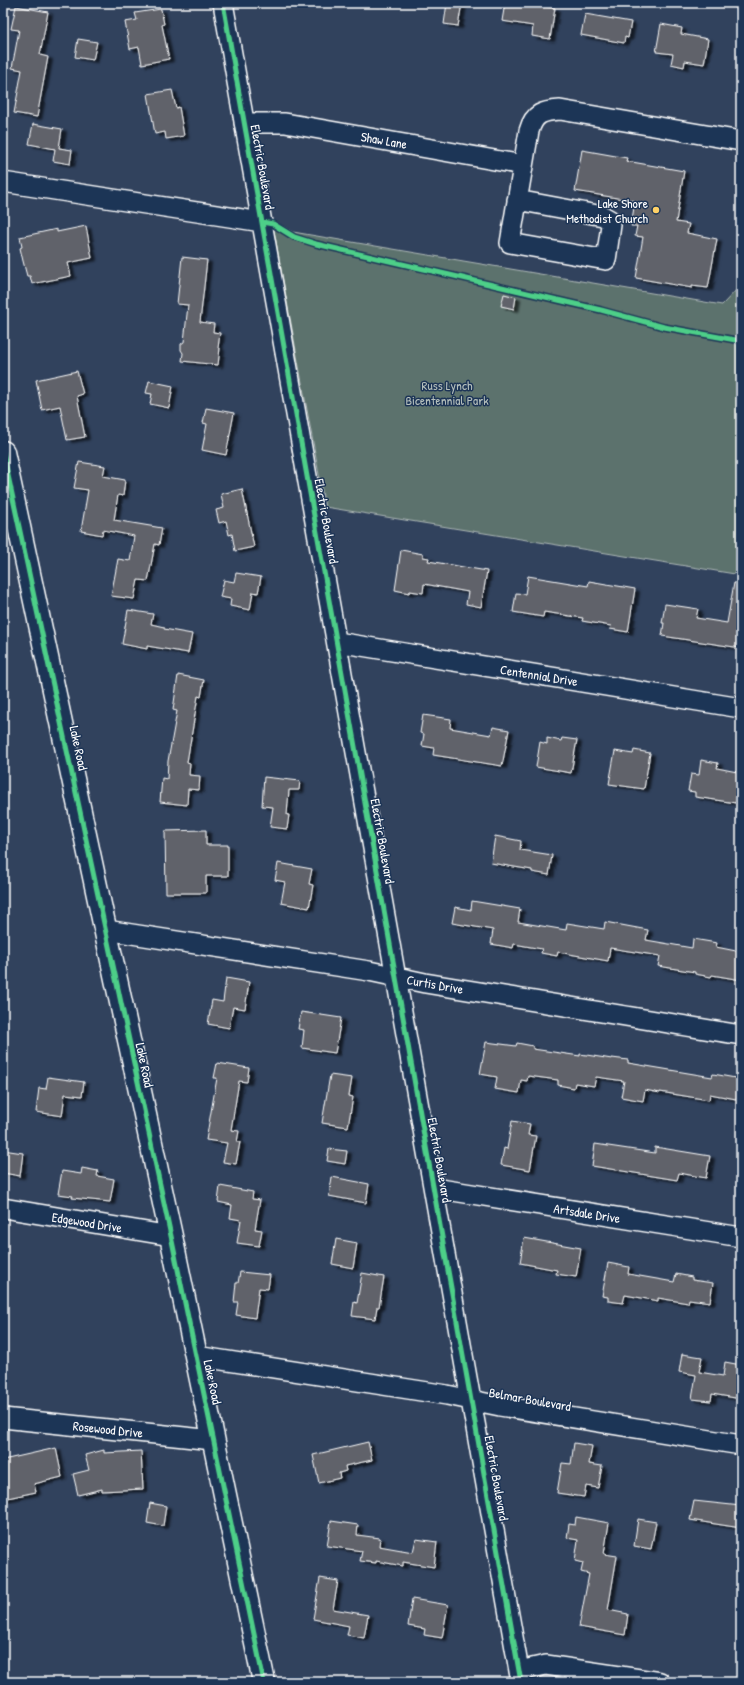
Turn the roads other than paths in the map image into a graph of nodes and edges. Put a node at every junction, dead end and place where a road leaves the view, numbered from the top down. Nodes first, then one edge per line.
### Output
1 (223, 3) edge
2 (244, 122) junction
3 (741, 141) edge
4 (523, 165) junction
5 (3, 182) edge
6 (517, 200) junction
7 (262, 222) junction
8 (3, 452) edge
9 (337, 642) junction
10 (741, 708) edge
11 (106, 930) junction
12 (395, 977) junction
13 (741, 1036) edge
14 (434, 1188) junction
15 (3, 1208) edge
16 (171, 1236) junction
17 (741, 1237) edge
18 (196, 1356) junction
19 (472, 1400) junction
20 (3, 1418) edge
21 (213, 1440) junction
22 (741, 1445) edge
23 (520, 1676) edge
24 (264, 1682) edge
25 (660, 1682) edge

1 - 2 street, Electric Boulevard
2 - 4 street, Shaw Lane
2 - 7 street, Electric Boulevard
3 - 4 street
4 - 6 street
5 - 7 street
6 - 6 street
7 - 9 street, Electric Boulevard
8 - 11 main road, Lake Road
9 - 10 street, Centennial Drive
9 - 12 street, Electric Boulevard
11 - 12 street, Curtis Drive
11 - 16 main road, Lake Road
12 - 13 street, Curtis Drive
12 - 14 street, Electric Boulevard
14 - 17 street, Artsdale Drive
14 - 19 street, Electric Boulevard
15 - 16 street, Edgewood Drive
16 - 18 main road, Lake Road
18 - 19 street, Belmar Boulevard
18 - 21 main road, Lake Road
19 - 22 street, Belmar Boulevard
19 - 23 street, Electric Boulevard
20 - 21 street, Rosewood Drive
21 - 24 main road, Lake Road
23 - 25 street

